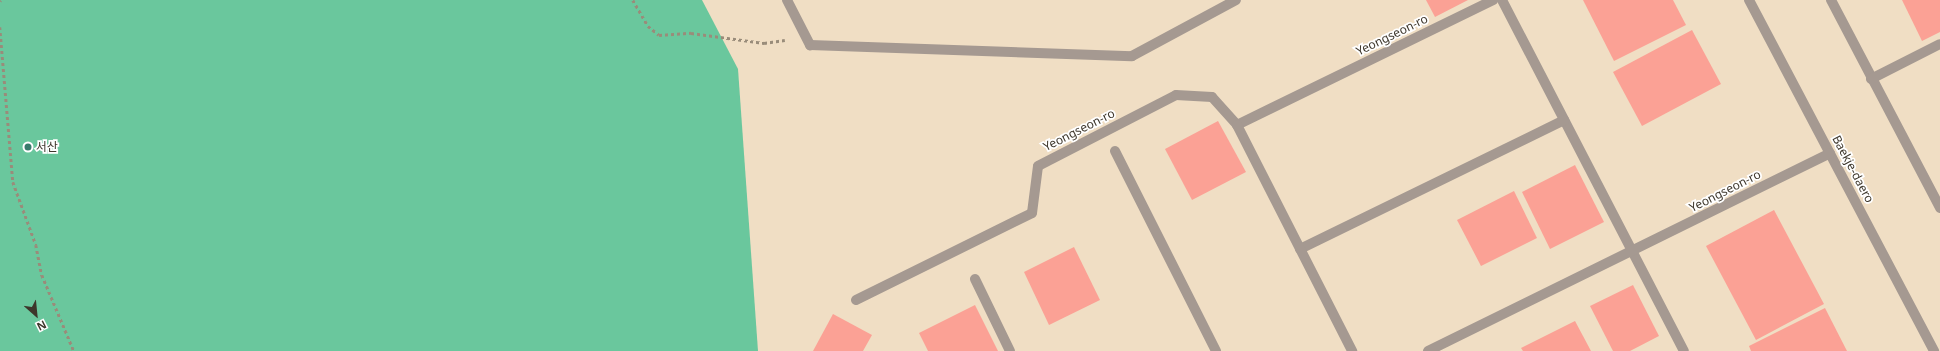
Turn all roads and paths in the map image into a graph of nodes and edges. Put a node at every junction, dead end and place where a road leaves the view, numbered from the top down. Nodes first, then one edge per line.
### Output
1 (634, 0) edge
2 (787, 0) edge
3 (1236, 0) edge
4 (1493, 0) edge
5 (1502, 0) edge
6 (1749, 0) edge
7 (1831, 0) edge
8 (0, 27) edge
9 (785, 40) dead end
10 (1940, 44) edge
11 (1871, 79) junction
12 (1564, 120) junction
13 (1237, 125) junction
14 (1115, 151) dead end
15 (1830, 153) junction
16 (1940, 208) edge
17 (1300, 249) junction
18 (1632, 252) junction
19 (975, 279) dead end
20 (856, 300) dead end
21 (74, 351) edge
22 (1010, 351) edge
23 (1216, 351) edge
24 (1352, 351) edge
25 (1428, 351) edge
26 (1684, 351) edge
27 (1934, 351) edge

1 - 9 path
2 - 3 street
4 - 13 street, Yeongseon-ro
5 - 12 street
6 - 15 street, Baekje-daero
7 - 11 street
8 - 21 path
10 - 11 street
11 - 16 street
12 - 17 street
12 - 18 street
13 - 17 street, Yeongseon-ro
13 - 20 street, Yeongseon-ro
14 - 23 street
15 - 18 street, Yeongseon-ro
15 - 27 street, Baekje-daero
17 - 24 street, Yeongseon-ro
18 - 25 street, Yeongseon-ro
18 - 26 street
19 - 22 street

